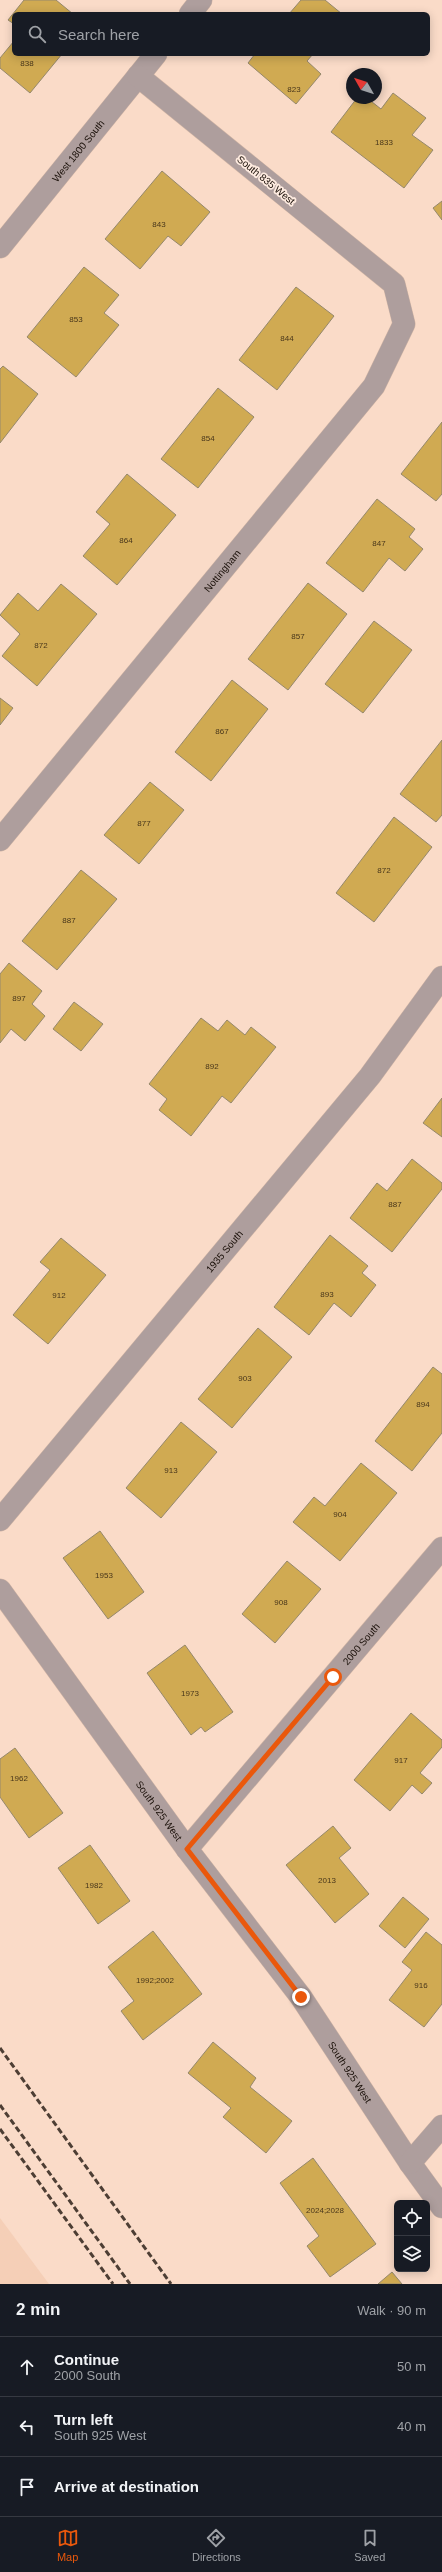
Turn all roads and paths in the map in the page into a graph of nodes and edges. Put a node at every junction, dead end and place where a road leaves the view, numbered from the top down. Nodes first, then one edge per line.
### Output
1 (202, 0) edge
2 (192, 12) edge
3 (154, 56) edge
4 (138, 76) junction
5 (0, 247) edge
6 (394, 284) joint
7 (0, 840) edge
8 (442, 977) edge
9 (0, 1520) edge
10 (442, 1548) edge
11 (0, 1590) edge
12 (187, 1849) junction
13 (442, 2126) edge
14 (410, 2163) junction
15 (442, 2207) edge

1 - 2 street
3 - 4 street, West 1800 South
4 - 5 street, West 1800 South
4 - 6 street, South 835 West
6 - 7 street, Nottingham
8 - 9 street, 1935 South
10 - 12 street, 2000 South
11 - 12 street, South 925 West
12 - 14 street, South 925 West
13 - 14 street
14 - 15 street, South 925 West

